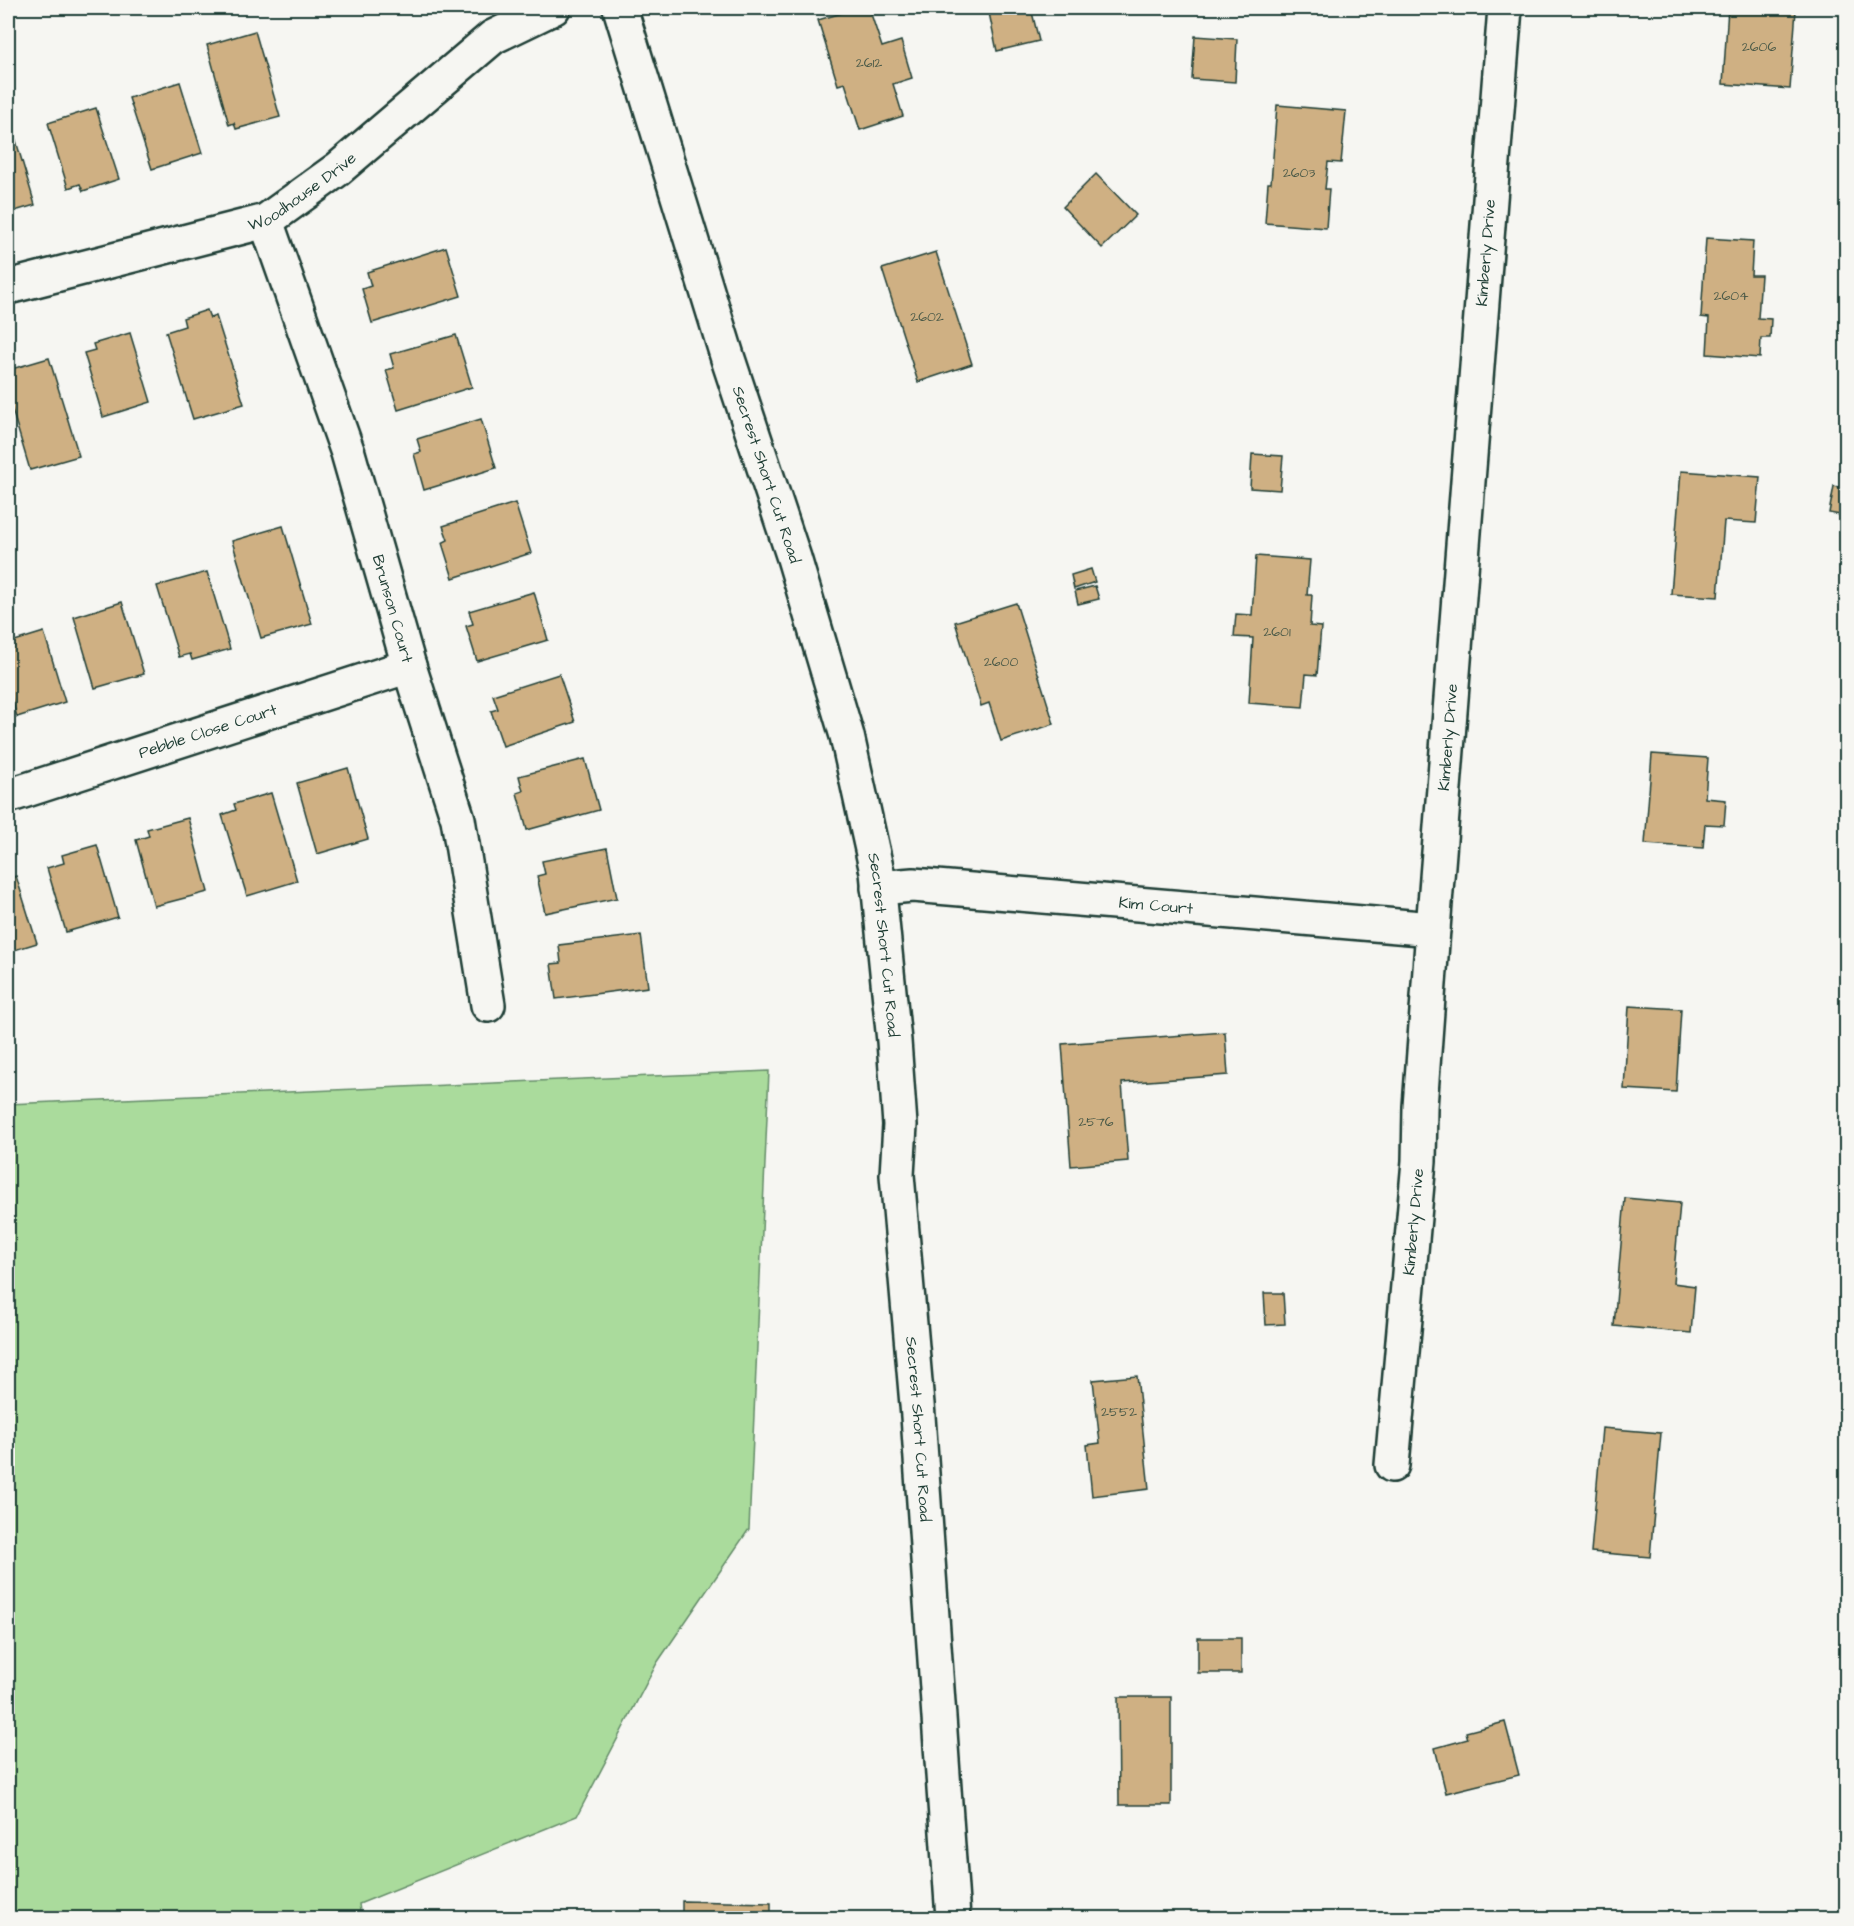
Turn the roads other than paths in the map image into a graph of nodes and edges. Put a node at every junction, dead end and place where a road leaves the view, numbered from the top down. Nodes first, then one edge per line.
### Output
1 (553, 8) edge
2 (620, 8) edge
3 (1505, 8) edge
4 (266, 221) junction
5 (8, 287) edge
6 (409, 666) junction
7 (8, 796) edge
8 (878, 888) junction
9 (1432, 929) junction
10 (488, 1005) dead end
11 (1392, 1465) dead end
12 (953, 1918) edge

1 - 4 street, Woodhouse Drive
2 - 8 street, Secrest Short Cut Road
3 - 9 street, Kimberly Drive
4 - 5 street, Woodhouse Drive
4 - 6 street, Brunson Court
6 - 7 street, Pebble Close Court
6 - 10 street, Brunson Court
8 - 9 street, Kim Court
8 - 12 street, Secrest Short Cut Road
9 - 11 street, Kimberly Drive

